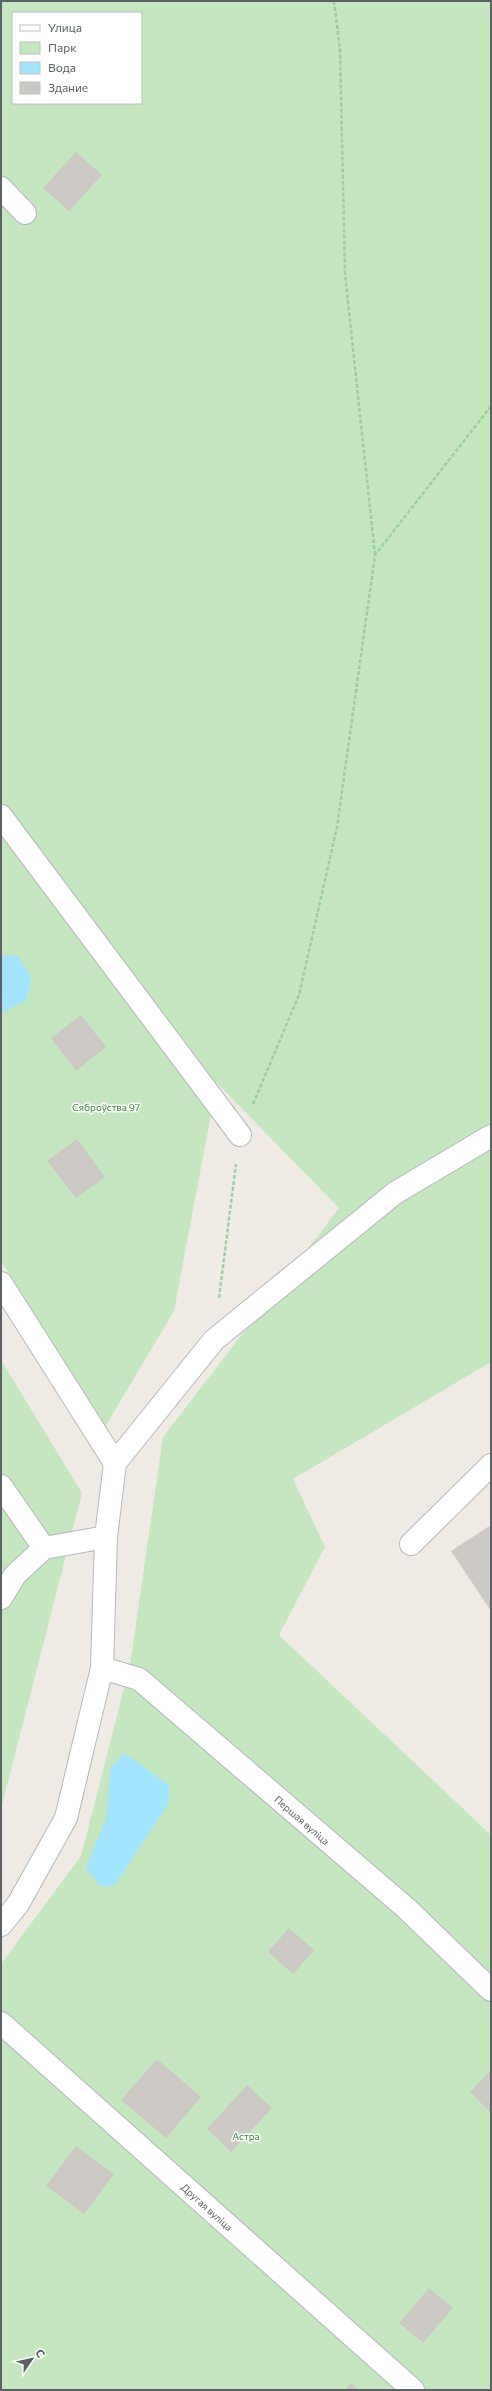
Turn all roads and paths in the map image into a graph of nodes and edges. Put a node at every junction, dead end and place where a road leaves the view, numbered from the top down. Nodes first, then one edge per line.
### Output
1 (334, 1) edge
2 (1, 188) edge
3 (25, 213) dead end
4 (491, 406) edge
5 (375, 555) junction
6 (1, 816) edge
7 (240, 1135) junction
8 (491, 1136) edge
9 (1, 1283) edge
10 (214, 1340) junction
11 (115, 1464) junction
12 (491, 1465) edge
13 (1, 1486) edge
14 (106, 1537) junction
15 (411, 1544) dead end
16 (44, 1548) junction
17 (1, 1598) edge
18 (102, 1668) junction
19 (1, 1924) edge
20 (491, 1990) edge
21 (1, 2023) edge
22 (412, 2390) edge

1 - 5 path
2 - 3 street
4 - 5 path
5 - 7 path
6 - 7 street
7 - 10 path
8 - 10 street
9 - 11 street
10 - 11 street
11 - 14 street
12 - 15 street
13 - 16 street
14 - 16 street
14 - 18 street
16 - 17 street
18 - 19 street
18 - 20 street, Першая вуліца
21 - 22 street, Другая вуліца

